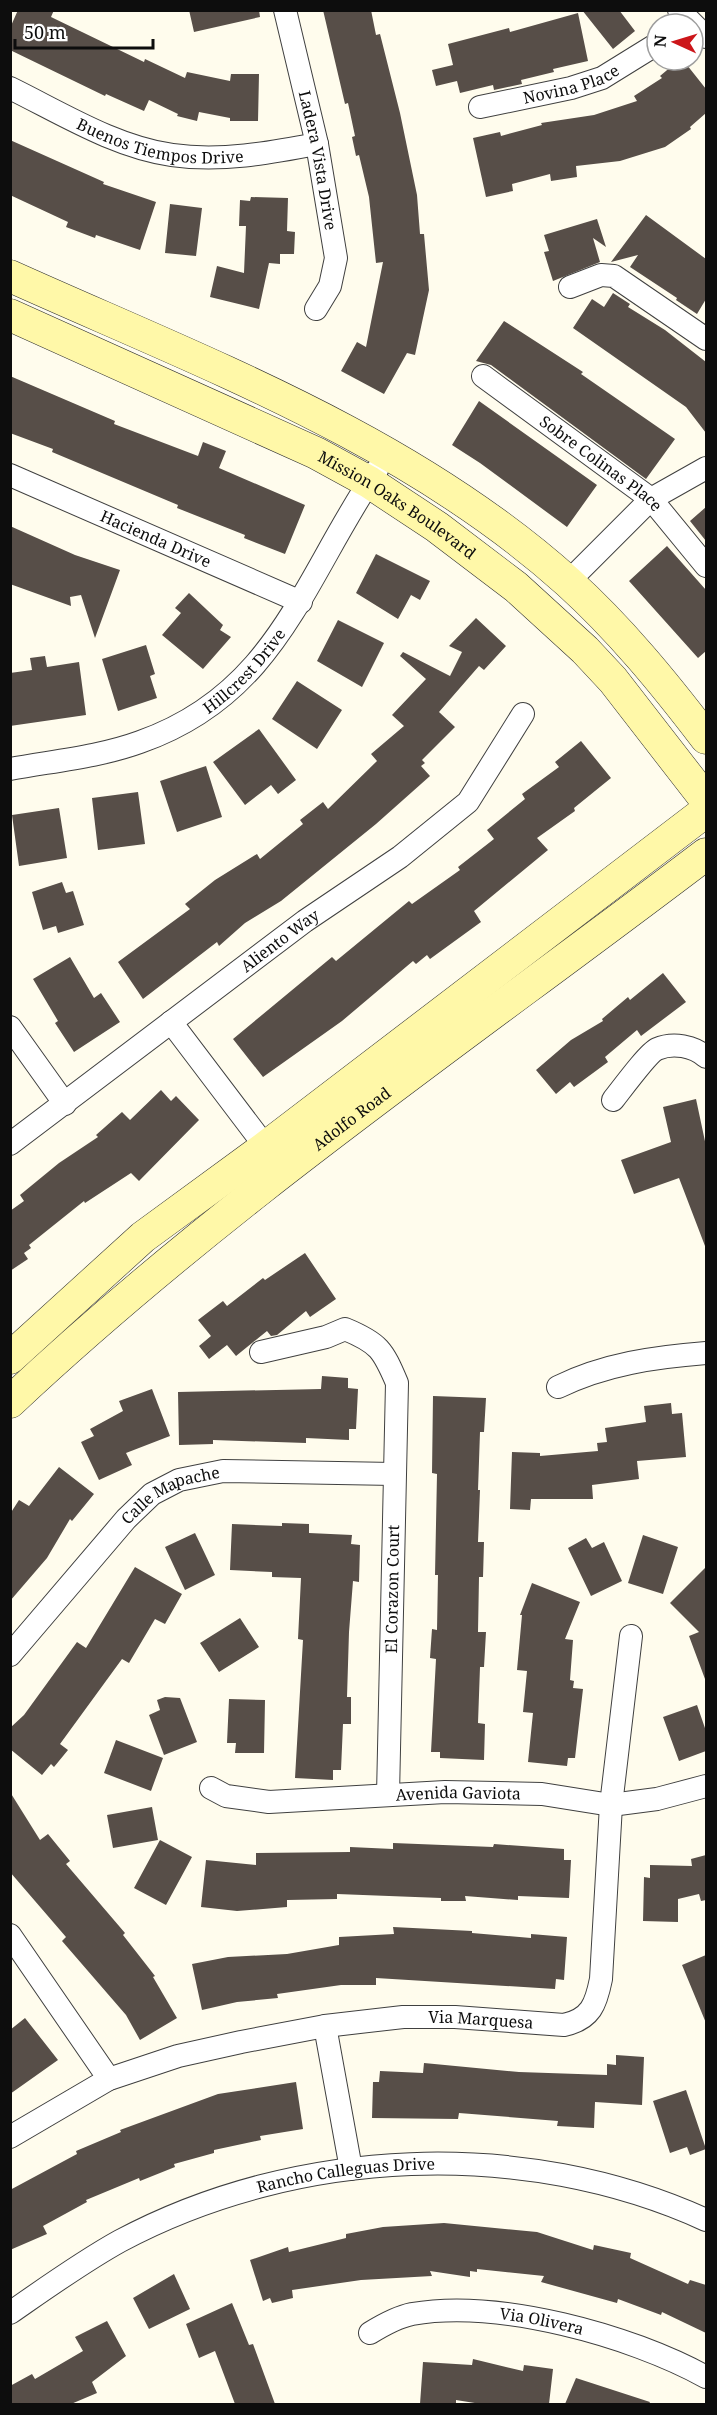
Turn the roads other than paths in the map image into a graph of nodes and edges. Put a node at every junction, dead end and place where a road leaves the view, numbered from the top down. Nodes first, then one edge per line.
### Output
1 (285, 10) edge
2 (645, 51) edge
3 (10, 88) edge
4 (480, 107) dead end
5 (318, 144) junction
6 (10, 276) edge
7 (570, 286) dead end
8 (316, 309) dead end
9 (10, 315) edge
10 (706, 339) edge
11 (483, 376) dead end
12 (388, 454) junction
13 (706, 468) edge
14 (10, 475) edge
15 (369, 482) junction
16 (651, 499) junction
17 (706, 566) edge
18 (568, 582) junction
19 (301, 602) junction
20 (523, 714) dead end
21 (706, 738) edge
22 (10, 769) edge
23 (706, 800) edge
24 (706, 811) edge
25 (706, 854) edge
26 (171, 1022) junction
27 (10, 1027) edge
28 (706, 1057) edge
29 (613, 1100) dead end
30 (65, 1104) junction
31 (10, 1144) edge
32 (275, 1159) junction
33 (261, 1352) dead end
34 (706, 1353) edge
35 (10, 1358) edge
36 (558, 1387) dead end
37 (10, 1402) edge
38 (394, 1474) junction
39 (631, 1636) dead end
40 (10, 1655) edge
41 (706, 1786) edge
42 (211, 1788) dead end
43 (387, 1795) junction
44 (611, 1806) junction
45 (10, 1935) edge
46 (325, 2026) junction
47 (109, 2079) junction
48 (10, 2137) edge
49 (351, 2169) junction
50 (706, 2220) edge
51 (10, 2313) edge
52 (370, 2333) dead end
53 (706, 2377) edge

1 - 5 street, Ladera Vista Drive
2 - 4 street, Novina Place
3 - 5 street, Buenos Tiempos Drive
5 - 8 street, Ladera Vista Drive
6 - 12 main road
7 - 10 street
9 - 15 main road, Mission Oaks Boulevard
11 - 16 street, Sobre Colinas Place
12 - 15 street, Hillcrest Drive
12 - 18 main road
13 - 16 street
14 - 19 street, Hacienda Drive
15 - 19 street, Hillcrest Drive
15 - 23 main road, Mission Oaks Boulevard
16 - 17 street, Sobre Colinas Place
16 - 18 street
18 - 21 main road
19 - 22 street, Hillcrest Drive
20 - 26 street, Aliento Way
24 - 32 main road, Adolfo Road
25 - 32 main road, Adolfo Road
26 - 30 street, Aliento Way
26 - 32 street
27 - 30 street
28 - 29 street
30 - 31 street, Aliento Way
32 - 35 main road, Adolfo Road
32 - 37 main road, Adolfo Road
33 - 38 street, El Corazon Court
34 - 36 street
38 - 40 street, Calle Mapache
38 - 43 street, El Corazon Court
39 - 44 street, Via Marquesa
41 - 44 street, Avenida Gaviota
42 - 43 street, Avenida Gaviota
43 - 44 street, Avenida Gaviota
44 - 46 street, Via Marquesa
45 - 47 street
46 - 47 street, Via Marquesa
46 - 49 street
47 - 48 street, Via Marquesa
49 - 50 street, Rancho Calleguas Drive
49 - 51 street, Rancho Calleguas Drive
52 - 53 street, Via Olivera

